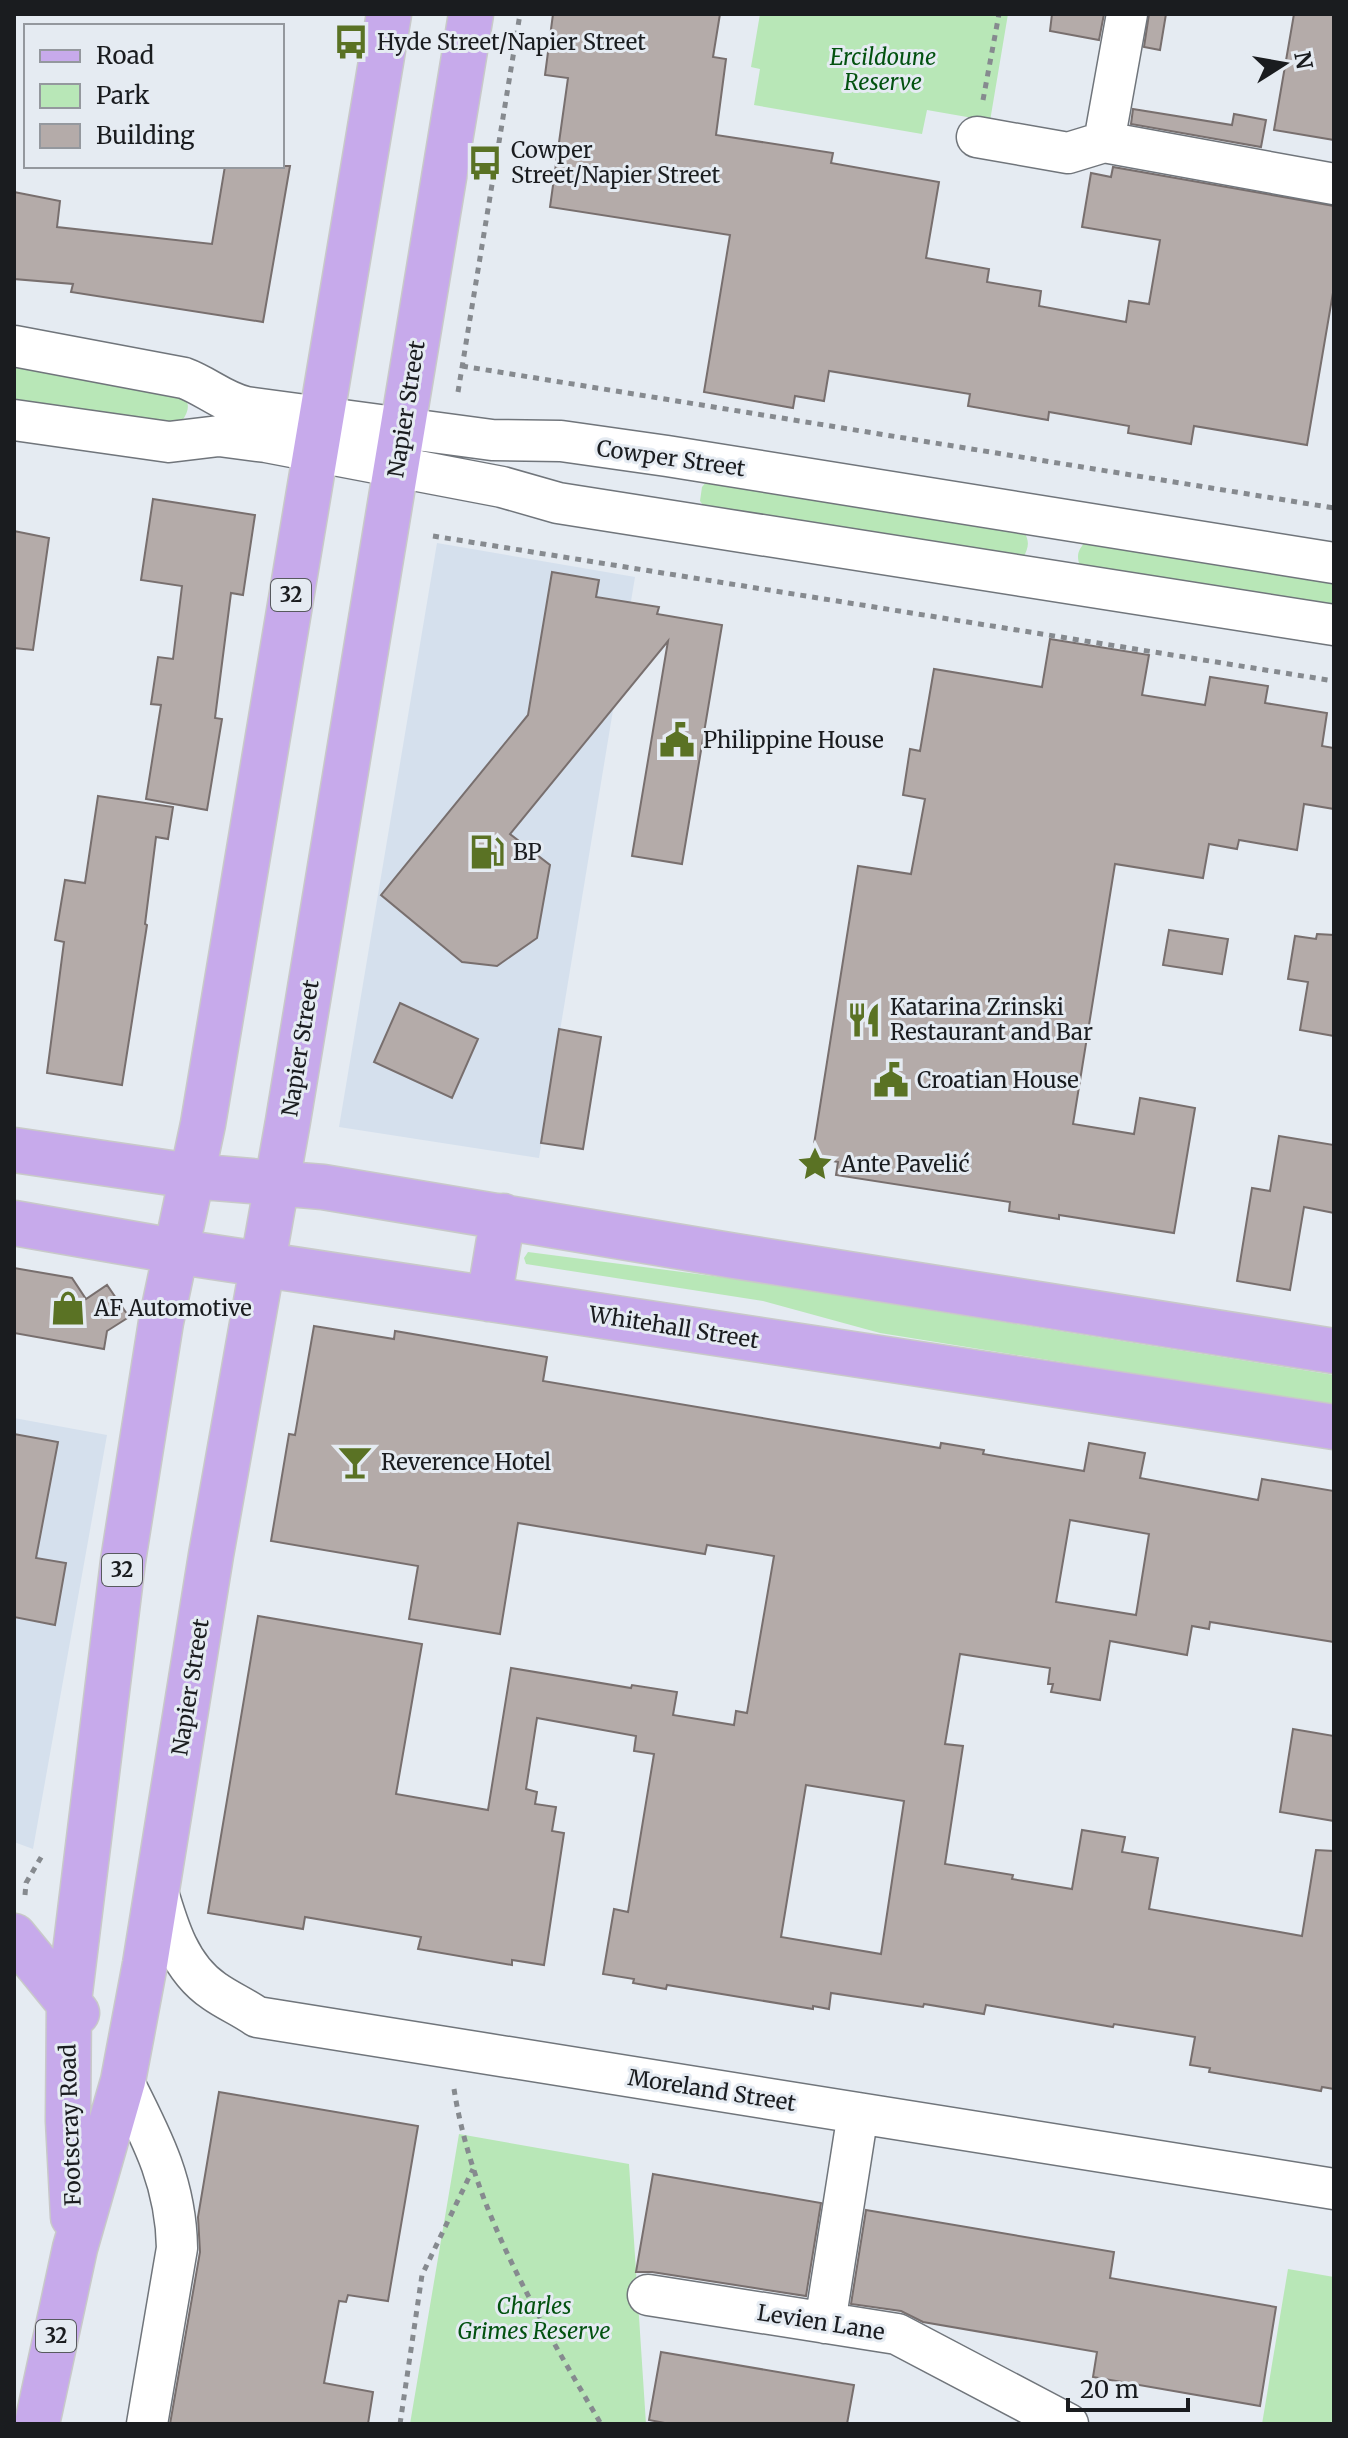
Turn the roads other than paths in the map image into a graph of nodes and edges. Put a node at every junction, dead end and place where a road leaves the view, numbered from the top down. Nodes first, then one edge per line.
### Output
1 (389, 14) edge
2 (471, 14) edge
3 (1127, 14) edge
4 (977, 137) road end
5 (1104, 142) junction
6 (1334, 184) edge
7 (14, 346) edge
8 (14, 420) edge
9 (318, 434) junction
10 (400, 448) junction
11 (667, 456) junction
12 (1055, 517) junction
13 (658, 518) junction
14 (1334, 563) edge
15 (1045, 580) junction
16 (1334, 625) edge
17 (14, 1150) edge
18 (191, 1176) junction
19 (276, 1183) junction
20 (503, 1216) junction
21 (14, 1223) edge
22 (174, 1251) junction
23 (263, 1263) junction
24 (489, 1299) junction
25 (1334, 1351) edge
26 (1334, 1427) edge
27 (157, 1889) junction
28 (14, 1936) edge
29 (69, 2001) junction
30 (123, 2081) junction
31 (858, 2113) junction
32 (1334, 2189) edge
33 (75, 2248) junction
34 (648, 2295) dead end
35 (825, 2323) junction
36 (37, 2424) edge
37 (147, 2424) edge
38 (1068, 2424) edge

1 - 9 main road, 32
2 - 10 main road, Napier Street / 32
3 - 5 street
4 - 5 street
5 - 6 street
7 - 9 street, Cowper Street
8 - 9 street, Cowper Street
9 - 10 street, Cowper Street
9 - 18 main road, 32
10 - 11 street, Cowper Street
10 - 13 street, Cowper Street
10 - 19 main road, Napier Street / 32
11 - 12 street, Cowper Street
11 - 13 street
12 - 14 street, Cowper Street
12 - 15 street
13 - 15 street, Cowper Street
15 - 16 street, Cowper Street
17 - 18 main road
18 - 19 main road
18 - 22 main road, 32
19 - 20 main road
19 - 23 main road, Napier Street / 32
20 - 24 main road
20 - 25 main road
21 - 22 main road, Whitehall Street
22 - 23 main road, Whitehall Street
22 - 29 main road, 32
23 - 24 main road, Whitehall Street
23 - 27 main road, Napier Street / 32
24 - 26 main road, Whitehall Street
27 - 30 main road, Napier Street / 32
27 - 31 street, Moreland Street
28 - 29 main road
29 - 30 main road
29 - 33 main road, Footscray Road / 32
30 - 33 main road, Footscray Road / 32
30 - 37 street
31 - 32 street, Moreland Street
31 - 35 street
33 - 36 main road, Footscray Road / 32
34 - 35 street, Levien Lane
35 - 38 street, Levien Lane

